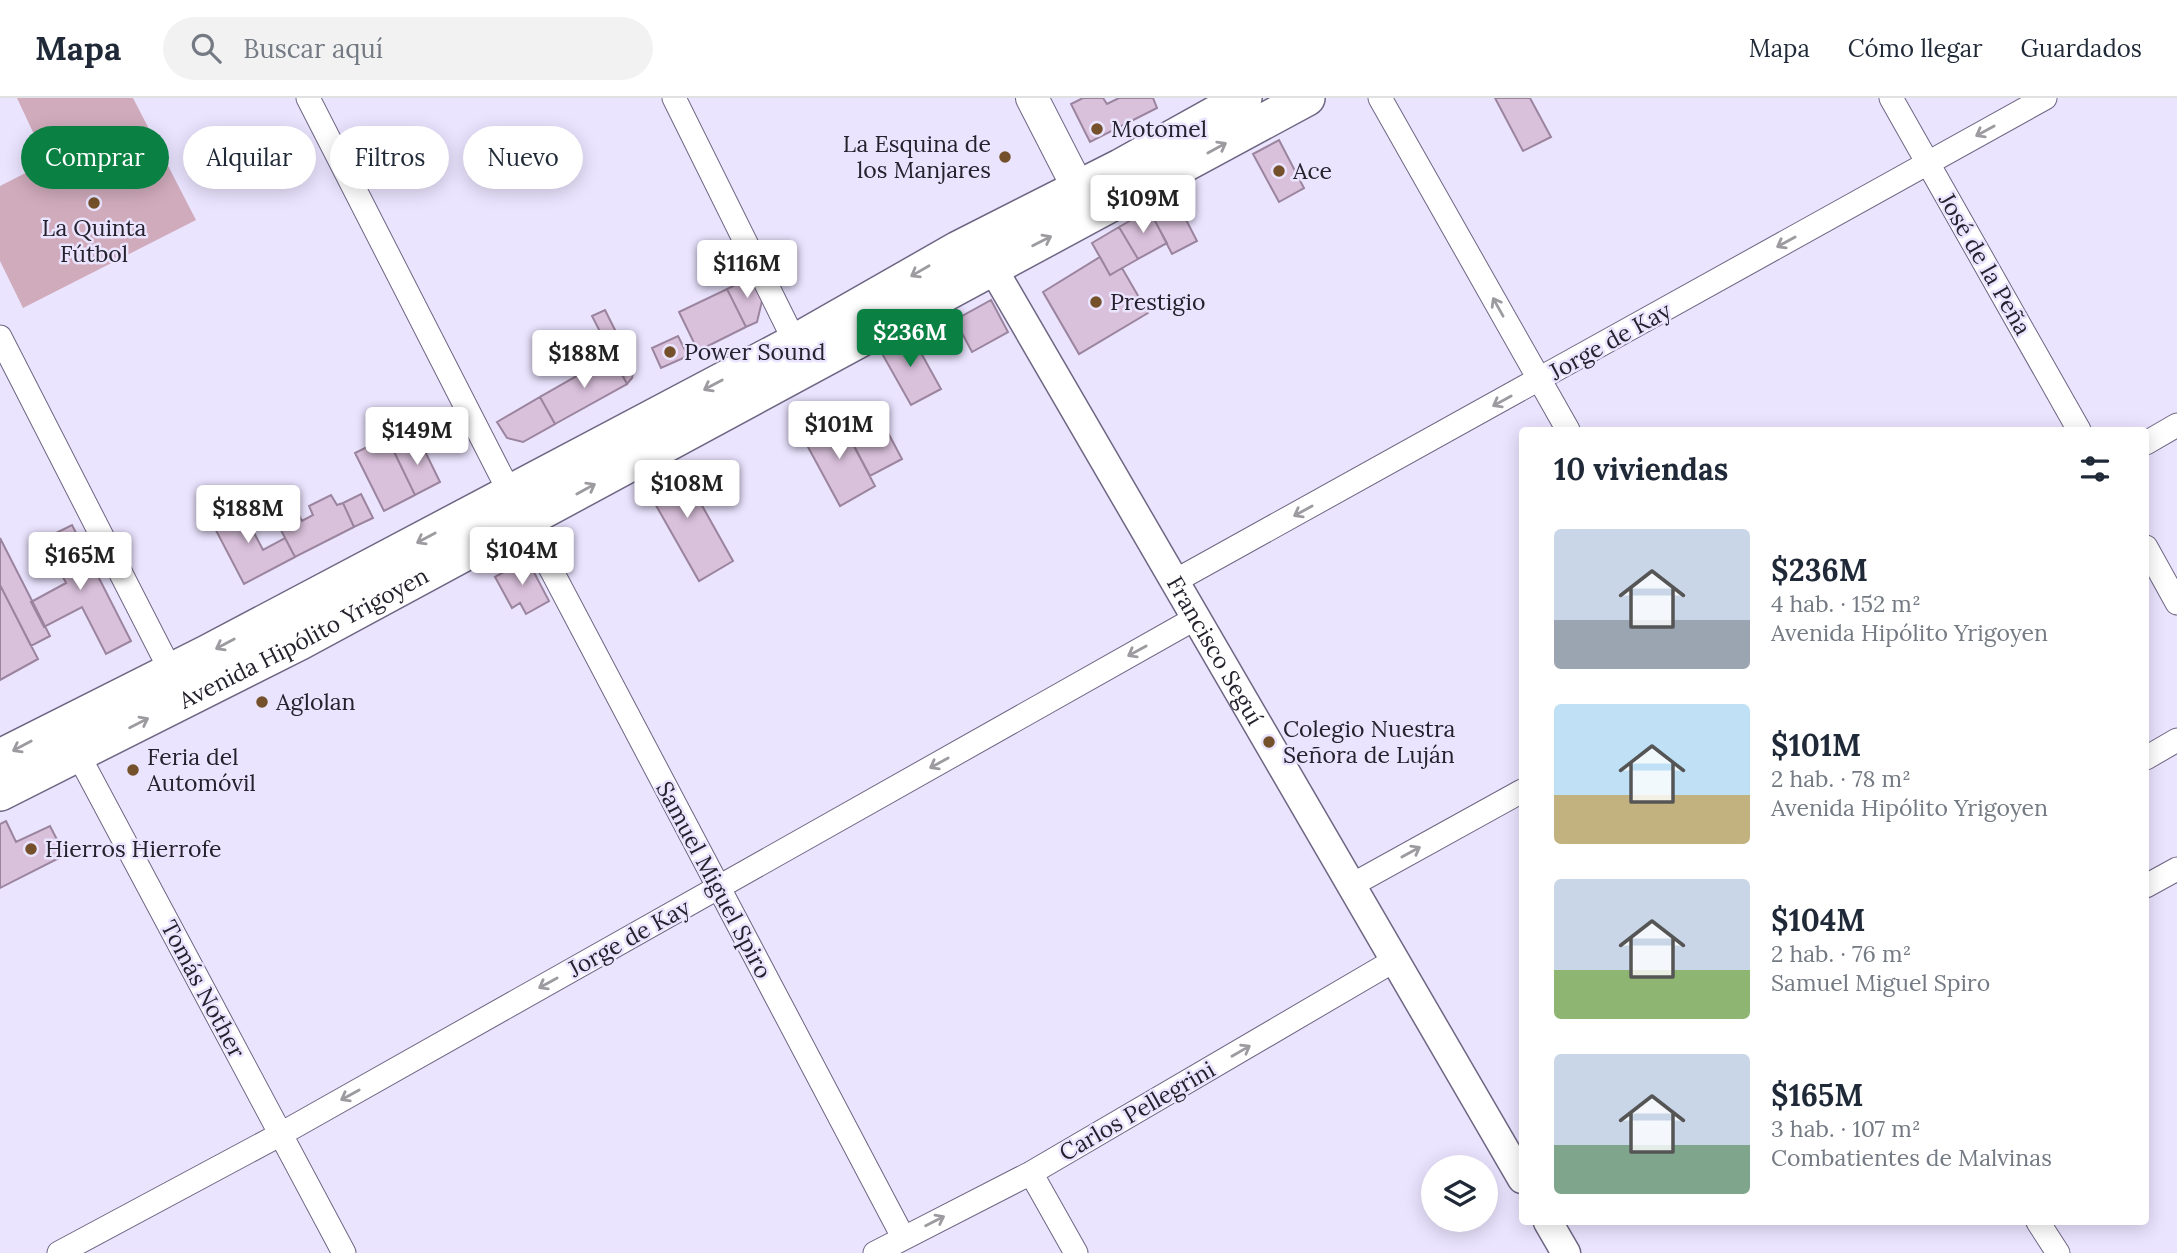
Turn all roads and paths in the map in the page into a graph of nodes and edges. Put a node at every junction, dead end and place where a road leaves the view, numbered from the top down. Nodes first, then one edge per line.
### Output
1 (308, 98) edge
2 (674, 98) edge
3 (1032, 98) edge
4 (1244, 98) edge
5 (1307, 98) edge
6 (1380, 98) edge
7 (1891, 98) edge
8 (2045, 98) edge
9 (1927, 163) junction
10 (1084, 201) junction
11 (986, 253) junction
12 (0, 337) edge
13 (795, 342) junction
14 (1539, 380) junction
15 (2177, 425) edge
16 (1566, 427) edge
17 (2077, 427) edge
18 (2149, 441) edge
19 (518, 507) junction
20 (2149, 552) edge
21 (1175, 581) junction
22 (2177, 603) edge
23 (1196, 618) junction
24 (178, 685) junction
25 (70, 739) junction
26 (2177, 740) edge
27 (2149, 756) edge
28 (0, 757) edge
29 (0, 793) edge
30 (1519, 793) edge
31 (2177, 869) edge
32 (2149, 884) edge
33 (1352, 885) junction
34 (718, 888) junction
35 (1395, 960) junction
36 (281, 1134) junction
37 (1031, 1174) junction
38 (1519, 1174) edge
39 (1550, 1225) edge
40 (2040, 1225) edge
41 (903, 1237) junction
42 (59, 1253) edge
43 (344, 1253) edge
44 (875, 1253) edge
45 (1076, 1253) edge
46 (1566, 1253) edge
47 (2058, 1253) edge

1 - 19 street, Samuel Miguel Spiro
2 - 13 street
3 - 10 main road
4 - 10 main road, Avenida Hipólito Yrigoyen
10 -> 5 main road, Avenida Hipólito Yrigoyen
14 -> 6 street
7 - 9 street, José de la Peña
8 -> 9 street, Jorge de Kay
9 -> 14 street, Jorge de Kay
9 - 17 street, José de la Peña
10 - 11 main road, Avenida Hipólito Yrigoyen
11 -> 13 main road, Avenida Hipólito Yrigoyen
19 -> 11 main road, Avenida Hipólito Yrigoyen
11 - 21 street, Francisco Seguí
12 - 24 street
13 -> 19 main road, Avenida Hipólito Yrigoyen
14 - 16 street
14 -> 21 street, Jorge de Kay
15 - 18 street
19 - 24 main road, Avenida Hipólito Yrigoyen
19 - 34 street, Samuel Miguel Spiro
20 - 22 street
21 - 23 street, Francisco Seguí
23 - 33 street, Francisco Seguí
23 -> 34 street, Jorge de Kay
24 - 25 main road, Avenida Hipólito Yrigoyen
25 -> 28 main road, Avenida Hipólito Yrigoyen
25 - 29 main road, Avenida Hipólito Yrigoyen
25 - 36 street, Tomás Nother
26 - 27 street
33 -> 30 street
31 - 32 street
33 - 35 street, Francisco Seguí
34 -> 36 street, Jorge de Kay
34 - 41 street, Samuel Miguel Spiro
37 -> 35 street, Carlos Pellegrini
35 - 38 street, Francisco Seguí
36 - 42 street, Jorge de Kay
36 - 43 street, Tomás Nother
41 -> 37 street, Carlos Pellegrini
37 - 45 street
39 - 46 street
40 - 47 street
41 - 44 street, Carlos Pellegrini

